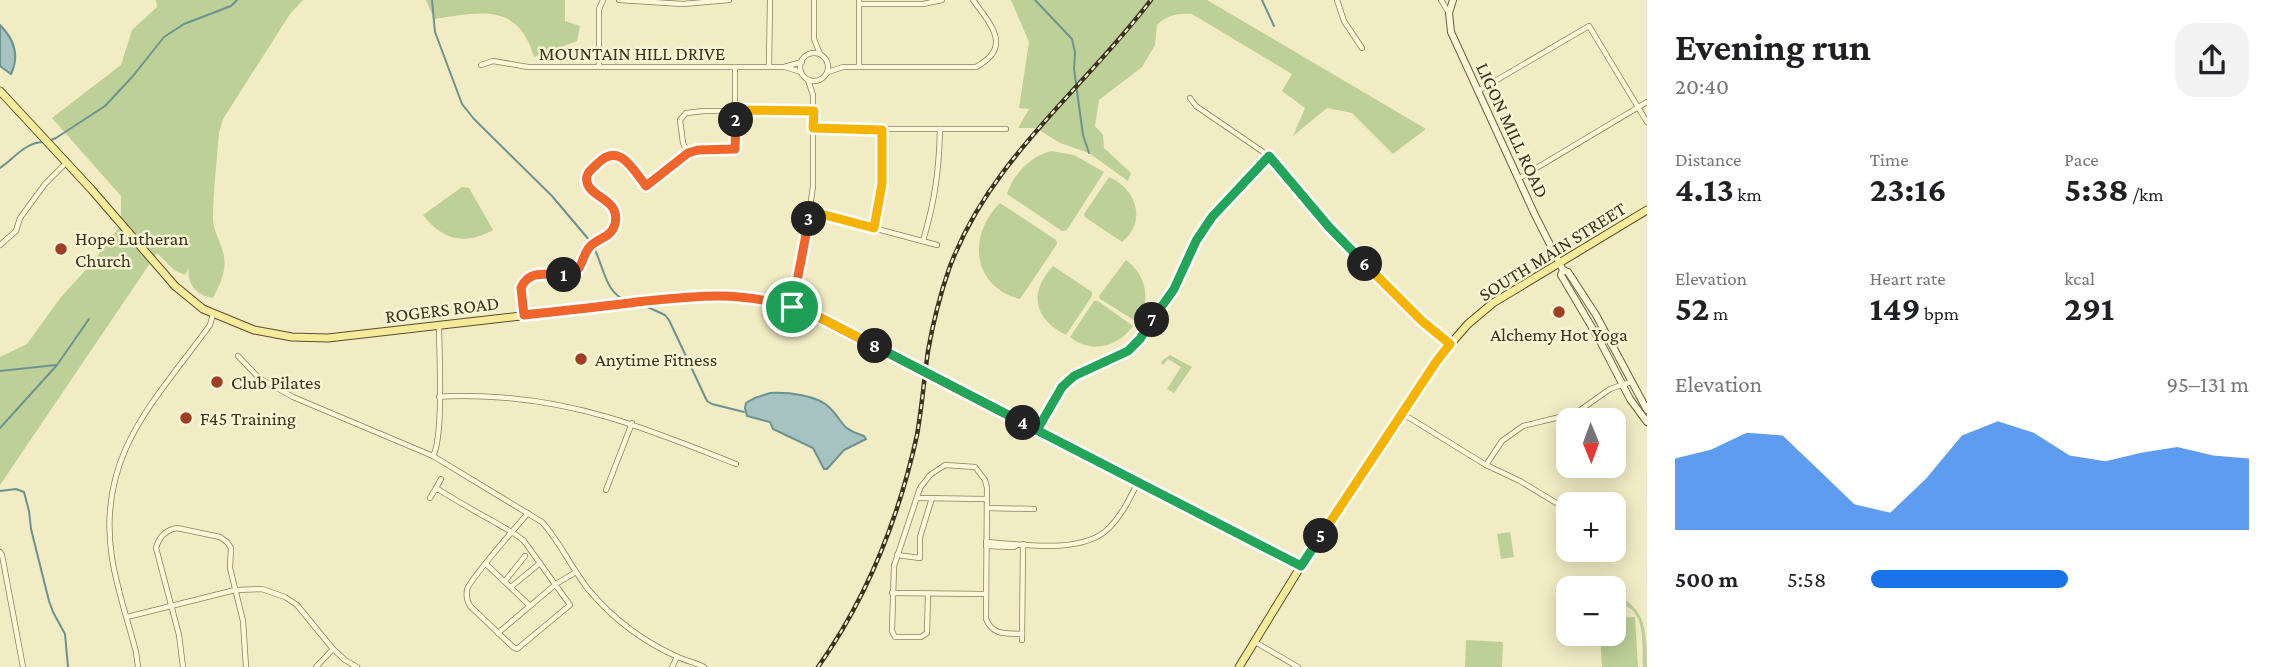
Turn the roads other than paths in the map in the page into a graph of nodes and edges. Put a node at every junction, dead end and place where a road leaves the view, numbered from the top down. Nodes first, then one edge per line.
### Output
1 (603, 0) edge
2 (619, 0) edge
3 (729, 0) edge
4 (769, 0) edge
5 (814, 0) edge
6 (942, 0) edge
7 (973, 0) edge
8 (1336, 0) edge
9 (1441, 0) edge
10 (1453, 0) edge
11 (859, 2) edge
12 (1449, 13) junction
13 (814, 39) junction
14 (1362, 48) dead end
15 (808, 55) junction
16 (821, 55) junction
17 (827, 61) junction
18 (802, 62) junction
19 (481, 65) dead end
20 (599, 66) junction
21 (769, 66) junction
22 (735, 67) junction
23 (785, 67) junction
24 (843, 67) junction
25 (859, 67) junction
26 (801, 72) junction
27 (828, 72) junction
28 (808, 80) junction
29 (820, 80) junction
30 (0, 91) edge
31 (1478, 91) junction
32 (813, 95) junction
33 (1190, 98) dead end
34 (1647, 102) edge
35 (1639, 108) junction
36 (735, 110) junction
37 (814, 111) junction
38 (1647, 122) edge
39 (813, 128) junction
40 (940, 129) junction
41 (1006, 129) dead end
42 (882, 130) junction
43 (688, 153) junction
44 (1269, 156) junction
45 (66, 163) junction
46 (1518, 179) junction
47 (1647, 210) edge
48 (810, 211) junction
49 (874, 228) junction
50 (923, 241) junction
51 (0, 245) edge
52 (937, 245) dead end
53 (1561, 267) junction
54 (792, 307) junction
55 (213, 314) junction
56 (524, 315) junction
57 (439, 326) junction
58 (1450, 344) junction
59 (238, 356) dead end
60 (1627, 383) junction
61 (439, 397) junction
62 (1647, 410) edge
63 (1404, 414) junction
64 (1647, 422) edge
65 (632, 424) junction
66 (1037, 430) junction
67 (433, 456) junction
68 (736, 464) dead end
69 (1486, 465) junction
70 (441, 479) dead end
71 (1139, 481) junction
72 (436, 488) junction
73 (606, 490) dead end
74 (430, 498) dead end
75 (916, 498) junction
76 (932, 498) junction
77 (987, 499) junction
78 (1556, 503) edge
79 (987, 508) junction
80 (1034, 509) dead end
81 (528, 513) junction
82 (512, 532) junction
83 (986, 544) junction
84 (1020, 544) junction
85 (0, 552) edge
86 (897, 555) junction
87 (526, 556) dead end
88 (540, 563) junction
89 (486, 564) junction
90 (1301, 566) junction
91 (576, 572) junction
92 (505, 581) junction
93 (556, 584) junction
94 (511, 587) junction
95 (235, 590) junction
96 (892, 593) junction
97 (928, 594) junction
98 (986, 594) junction
99 (529, 605) junction
100 (171, 606) junction
101 (127, 617) junction
102 (498, 633) junction
103 (1255, 642) junction
104 (333, 649) junction
105 (677, 657) junction
106 (23, 667) edge
107 (138, 667) edge
108 (183, 667) edge
109 (246, 667) edge
110 (316, 667) edge
111 (357, 667) edge
112 (672, 667) edge
113 (704, 667) edge
114 (1239, 667) edge
115 (1297, 667) edge

1 - 20 street
2 - 3 street
4 - 21 street
5 - 13 street
6 - 11 street
7 - 25 street
8 - 14 street
9 - 12 street
10 - 12 main road
11 - 25 street
12 - 31 main road, LIGON MILL ROAD
13 - 15 street
13 - 16 street
15 - 16 street
15 - 18 street
16 - 17 street
17 - 24 street
17 - 27 street
18 - 23 street, MOUNTAIN HILL DRIVE
18 - 26 street
19 - 20 street, MOUNTAIN HILL DRIVE
20 - 22 street, MOUNTAIN HILL DRIVE
21 - 22 street, MOUNTAIN HILL DRIVE
21 - 23 street, MOUNTAIN HILL DRIVE
22 - 36 street
23 - 26 street, MOUNTAIN HILL DRIVE
24 - 25 street
24 - 27 street
26 - 28 street
27 - 29 street
28 - 29 street
28 - 32 street
29 - 32 street
30 - 45 main road, ROGERS ROAD
31 - 35 street
31 - 46 main road, LIGON MILL ROAD
32 - 37 street
33 - 44 street
34 - 35 street
35 - 38 street
35 - 46 street
36 - 37 street
36 - 43 street
36 - 43 street
37 - 39 street
39 - 42 street
39 - 48 street
40 - 41 street
40 - 42 street
40 - 50 street
42 - 49 street
43 - 56 street
44 - 58 street
44 - 66 street
45 - 51 street
45 - 55 main road, ROGERS ROAD
46 - 53 main road, LIGON MILL ROAD
47 - 53 main road, SOUTH MAIN STREET
48 - 49 street
48 - 54 street
49 - 50 street
50 - 52 street
53 - 58 main road, SOUTH MAIN STREET
53 - 60 main road, LIGON MILL ROAD
54 - 56 main road, ROGERS ROAD
54 - 66 main road, ROGERS ROAD
55 - 57 main road, ROGERS ROAD
55 - 101 street
56 - 57 main road, ROGERS ROAD
57 - 61 street
58 - 63 main road, SOUTH MAIN STREET
59 - 67 street
60 - 62 main road, LIGON MILL ROAD
60 - 64 main road, LIGON MILL ROAD
60 - 69 street
61 - 65 street
61 - 67 street
63 - 69 street
63 - 90 main road, SOUTH MAIN STREET
65 - 68 street
65 - 73 street
66 - 71 main road, ROGERS ROAD
67 - 81 street
69 - 78 street
70 - 72 street
71 - 84 street
71 - 90 main road, ROGERS ROAD
72 - 74 street
72 - 82 street
75 - 76 street
75 - 77 street
75 - 86 street
76 - 77 street
76 - 86 street
77 - 79 street
79 - 80 street
79 - 83 street
81 - 82 street
81 - 91 street
82 - 88 street
82 - 89 street
83 - 84 street
83 - 98 street
84 - 98 street
85 - 106 street
86 - 96 street
87 - 92 street
88 - 93 street
88 - 94 street
89 - 92 street
89 - 102 street
90 - 103 main road, SOUTH MAIN STREET
91 - 93 street
91 - 105 street
92 - 94 street
93 - 99 street
93 - 102 street
94 - 99 street
95 - 100 street
95 - 100 street
95 - 104 street
95 - 109 street
96 - 97 street
96 - 97 street
97 - 98 street
99 - 102 street
100 - 101 street
100 - 108 street
101 - 107 street
103 - 114 main road, SOUTH MAIN STREET
103 - 115 street
104 - 110 street
104 - 111 street
105 - 112 street
105 - 113 street

